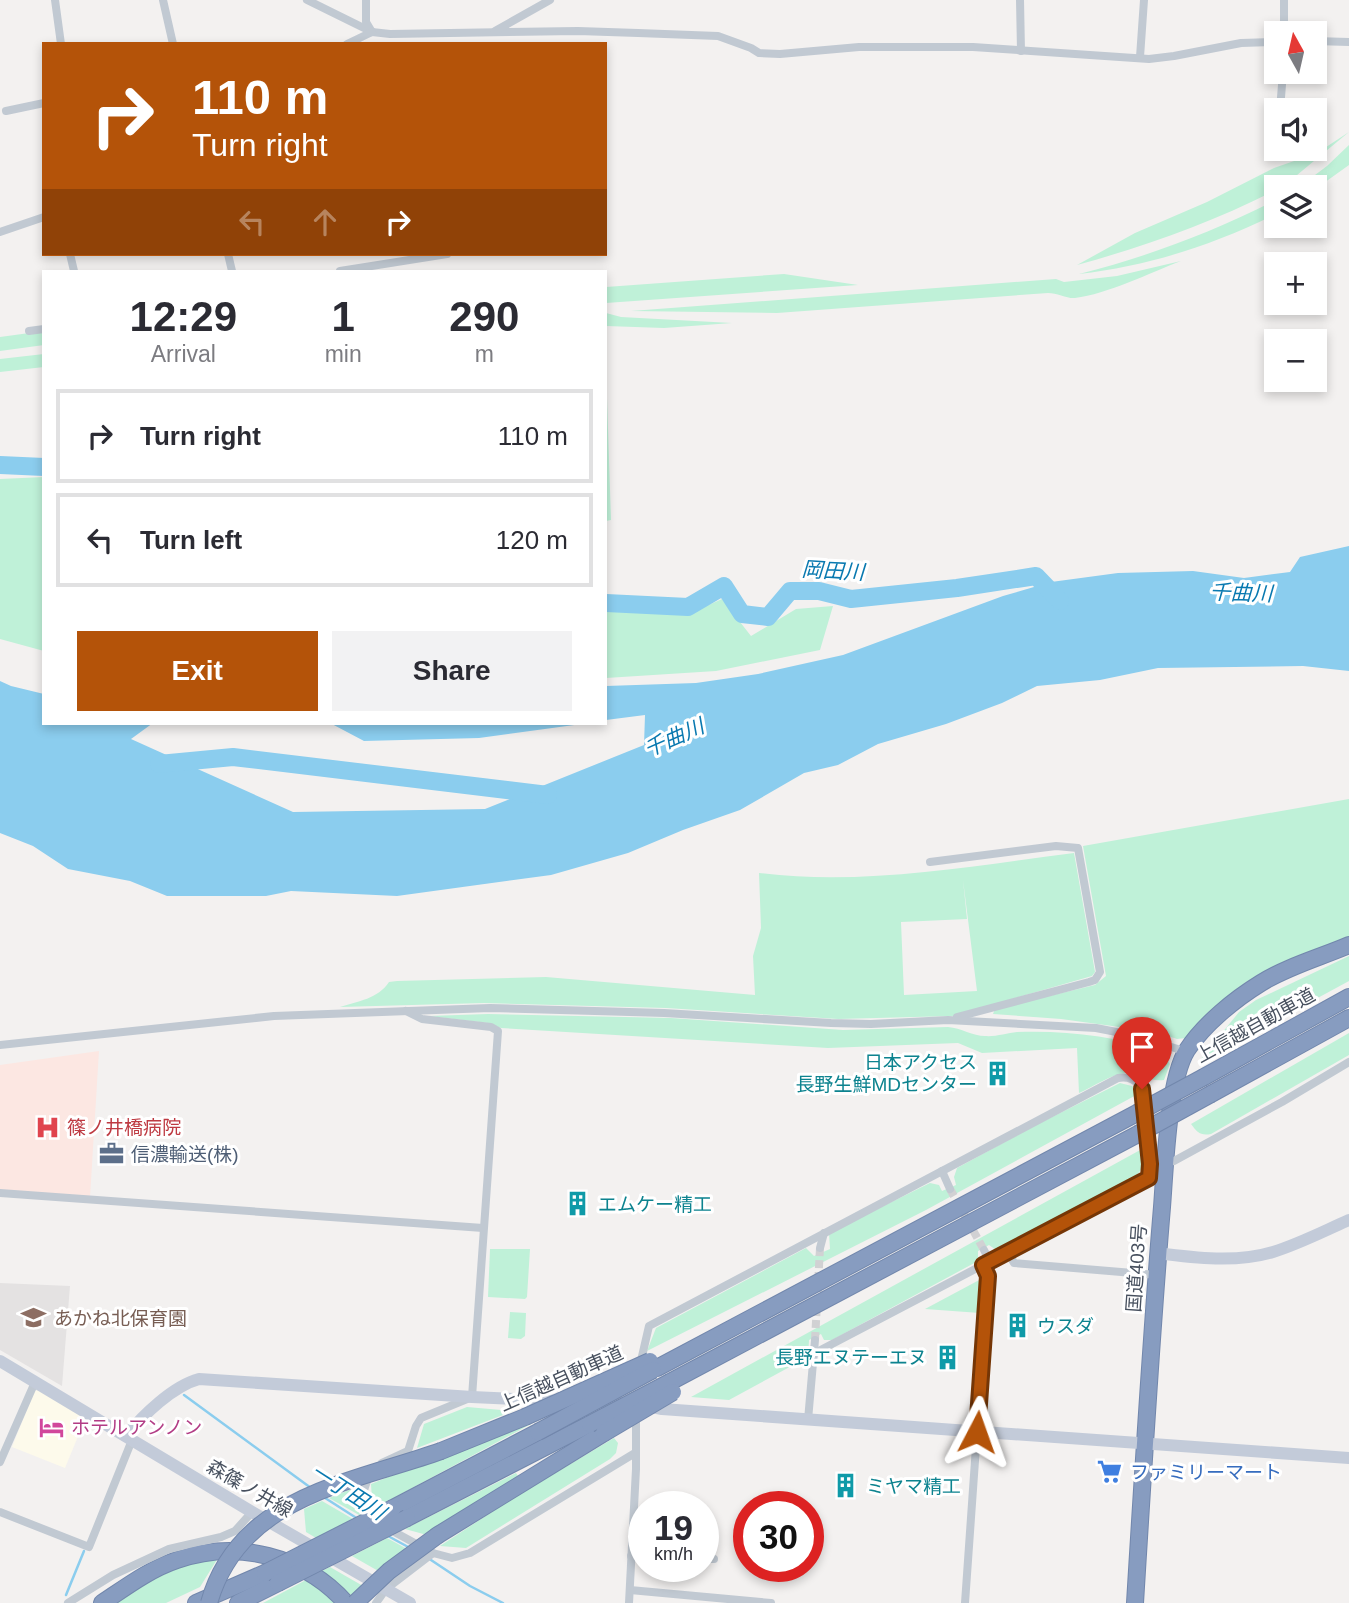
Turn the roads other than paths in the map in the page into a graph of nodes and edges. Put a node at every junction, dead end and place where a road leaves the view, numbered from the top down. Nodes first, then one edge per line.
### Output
1 (55, 0) edge
2 (163, 0) edge
3 (307, 0) edge
4 (366, 0) edge
5 (550, 0) edge
6 (1020, 0) edge
7 (1144, 0) edge
8 (1284, 0) edge
9 (1284, 21) edge
10 (372, 32) junction
11 (492, 33) junction
12 (390, 34) junction
13 (1327, 41) edge
14 (61, 42) edge
15 (173, 42) edge
16 (351, 42) edge
17 (392, 42) edge
18 (1264, 42) edge
19 (1349, 42) edge
20 (1021, 51) junction
21 (1140, 57) junction
22 (42, 103) edge
23 (6, 111) dead end
24 (42, 218) edge
25 (0, 232) edge
26 (434, 256) edge
27 (346, 270) edge
28 (42, 329) edge
29 (29, 331) dead end
30 (930, 862) dead end
31 (1349, 945) edge
32 (1349, 997) edge
33 (403, 1010) junction
34 (1349, 1018) edge
35 (948, 1020) junction
36 (0, 1045) edge
37 (1186, 1052) junction
38 (1349, 1062) edge
39 (1174, 1161) dead end
40 (942, 1171) junction
41 (950, 1189) tunnel mouth
42 (0, 1193) edge
43 (1349, 1220) edge
44 (484, 1228) junction
45 (824, 1233) junction
46 (820, 1248) tunnel mouth
47 (984, 1250) tunnel mouth
48 (1007, 1252) junction
49 (1158, 1253) junction
50 (986, 1263) junction
51 (1157, 1275) junction
52 (815, 1340) tunnel mouth
53 (814, 1354) junction
54 (0, 1361) edge
55 (653, 1365) junction
56 (34, 1382) junction
57 (472, 1397) junction
58 (637, 1404) junction
59 (808, 1420) junction
60 (597, 1428) junction
61 (977, 1432) junction
62 (129, 1438) junction
63 (1145, 1443) junction
64 (635, 1453) junction
65 (1349, 1458) edge
66 (0, 1462) edge
67 (635, 1491) edge
68 (0, 1511) edge
69 (252, 1512) junction
70 (429, 1556) junction
71 (265, 1573) junction
72 (630, 1582) edge
73 (386, 1589) junction
74 (630, 1590) junction
75 (238, 1597) edge
76 (68, 1603) edge
77 (102, 1603) edge
78 (196, 1603) edge
79 (202, 1603) edge
80 (209, 1603) edge
81 (346, 1603) edge
82 (355, 1603) edge
83 (376, 1603) edge
84 (410, 1603) edge
85 (629, 1603) edge
86 (771, 1603) edge
87 (965, 1603) edge
88 (1135, 1603) edge

1 - 14 street
2 - 15 street
3 - 10 street
4 - 10 street
5 - 11 street
6 - 20 street
7 - 21 street
8 - 9 street
10 - 12 street
10 - 16 street
11 - 12 street
11 - 20 street
12 - 17 street
13 - 19 street
18 - 21 street
20 - 21 street
22 - 23 street
24 - 25 street
26 - 27 street
28 - 29 street
30 - 35 street
31 - 37 highway, 国道403号
32 - 55 highway, 上信越自動車道, bridge
33 - 35 street
33 - 36 street
33 - 44 street
34 - 60 highway, 上信越自動車道, bridge
35 - 37 street
37 - 49 highway, 国道403号
38 - 39 street
40 - 41 street
40 - 45 street
40 - 48 street
42 - 44 street
43 - 49 street
44 - 57 street
45 - 46 street
45 - 58 street
47 - 50 street
48 - 50 street
48 - 51 street
49 - 51 highway, 国道403号
50 - 53 street
50 - 61 street
51 - 63 highway, 国道403号
52 - 53 street
53 - 59 street
54 - 56 street, 森篠ノ井線
55 - 71 highway, 上信越自動車道, bridge
55 - 80 highway, 上信越自動車道, bridge
56 - 62 street, 森篠ノ井線
56 - 66 street
57 - 58 street
57 - 62 street
57 - 70 street
58 - 59 street
58 - 64 street
59 - 61 street
60 - 75 highway, 上信越自動車道, bridge
60 - 82 highway, 上信越自動車道, bridge
61 - 63 street
61 - 87 street
62 - 68 street
62 - 69 street, 森篠ノ井線
63 - 65 street
63 - 88 highway, 国道403号
64 - 67 street
64 - 70 street
69 - 73 street, 森篠ノ井線
69 - 76 street
70 - 73 street
71 - 75 highway, 上信越自動車道
71 - 78 highway
72 - 74 street
73 - 83 street
73 - 84 street, 森篠ノ井線
74 - 85 street
74 - 86 street
75 - 79 highway
77 - 81 highway

